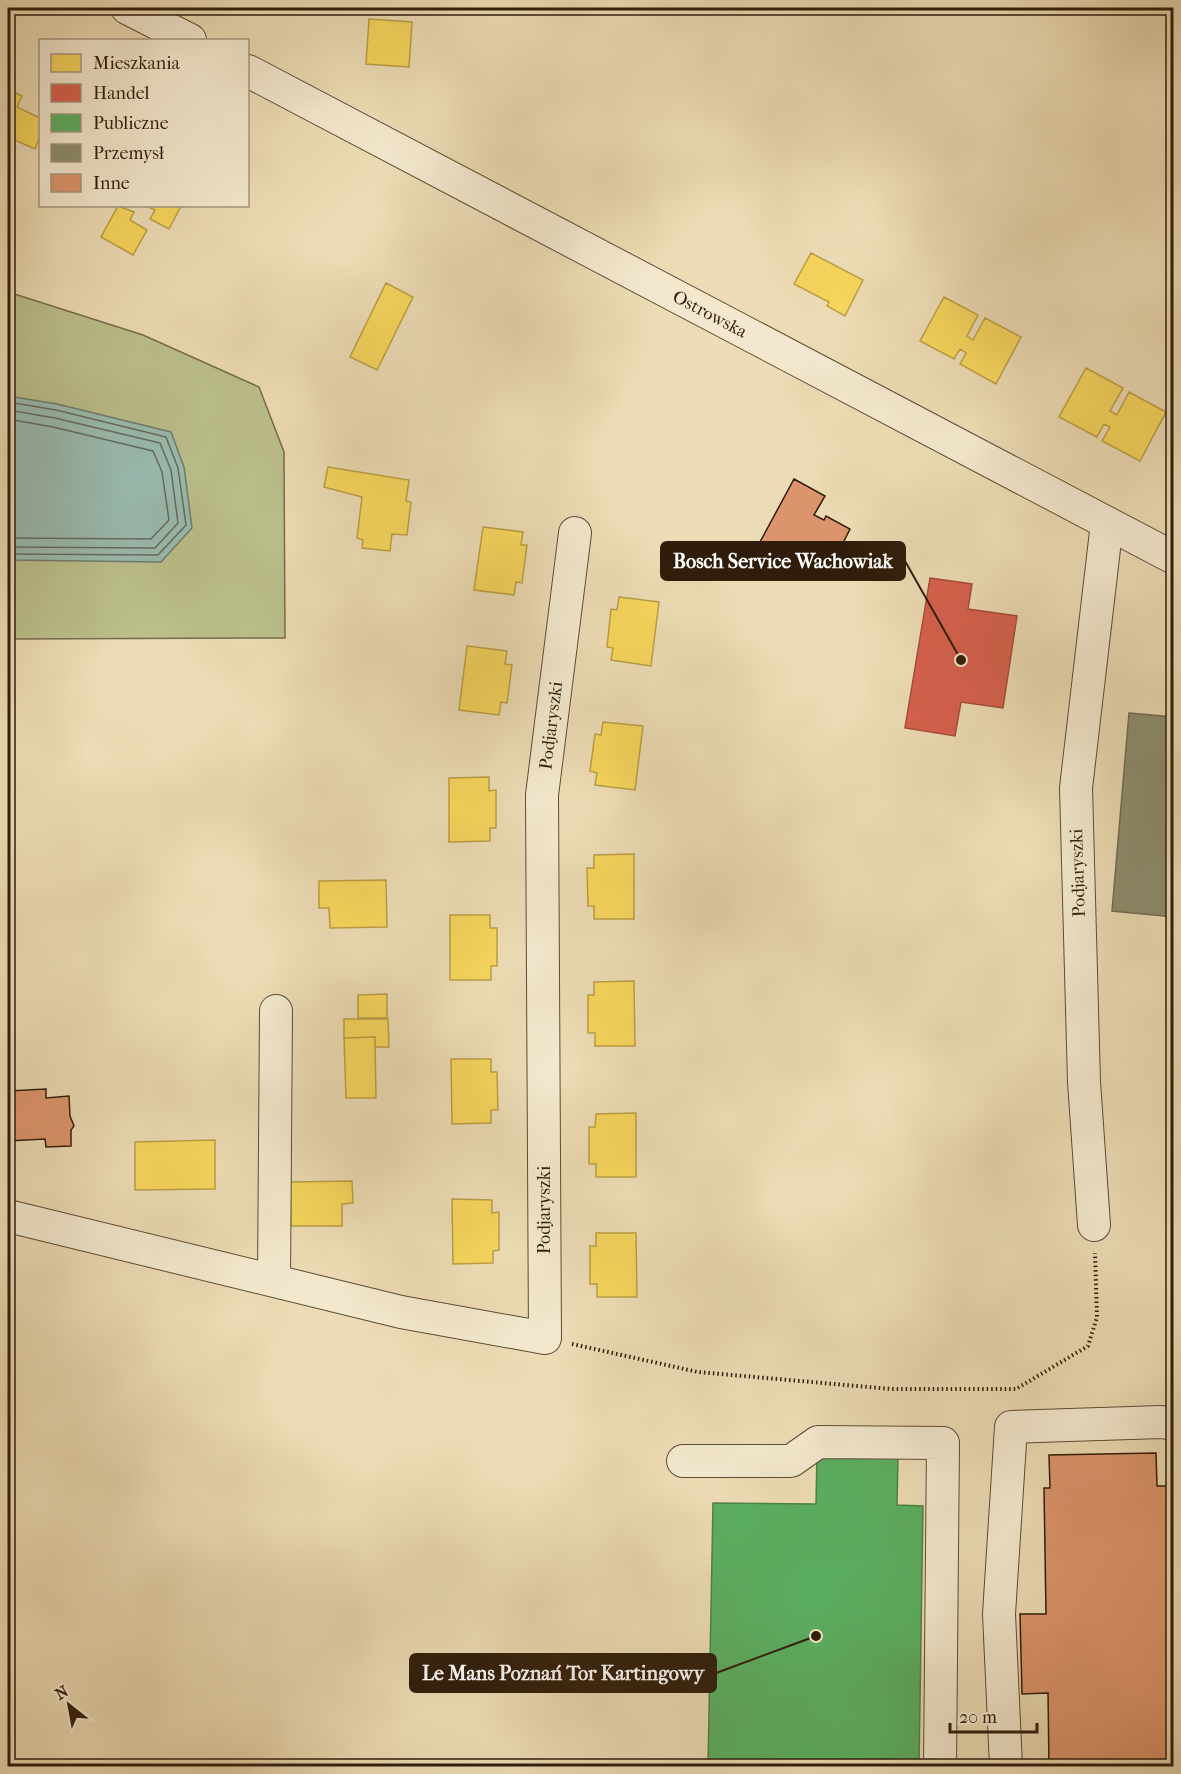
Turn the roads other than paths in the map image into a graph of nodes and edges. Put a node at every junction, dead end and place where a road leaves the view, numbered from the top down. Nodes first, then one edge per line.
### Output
1 (127, 8) edge
2 (188, 39) edge
3 (249, 72) edge
4 (1107, 523) junction
5 (575, 533) dead end
6 (1173, 558) edge
7 (276, 1011) dead end
8 (8, 1216) edge
9 (1094, 1225) road end
10 (274, 1281) junction
11 (1173, 1424) edge
12 (683, 1461) dead end
13 (940, 1767) edge
14 (1006, 1767) edge

1 - 2 street
3 - 4 street, Ostrowska
4 - 6 street, Ostrowska
4 - 9 street, Podjaryszki
5 - 10 street, Podjaryszki
7 - 10 street
8 - 10 street
11 - 14 street
12 - 13 street

